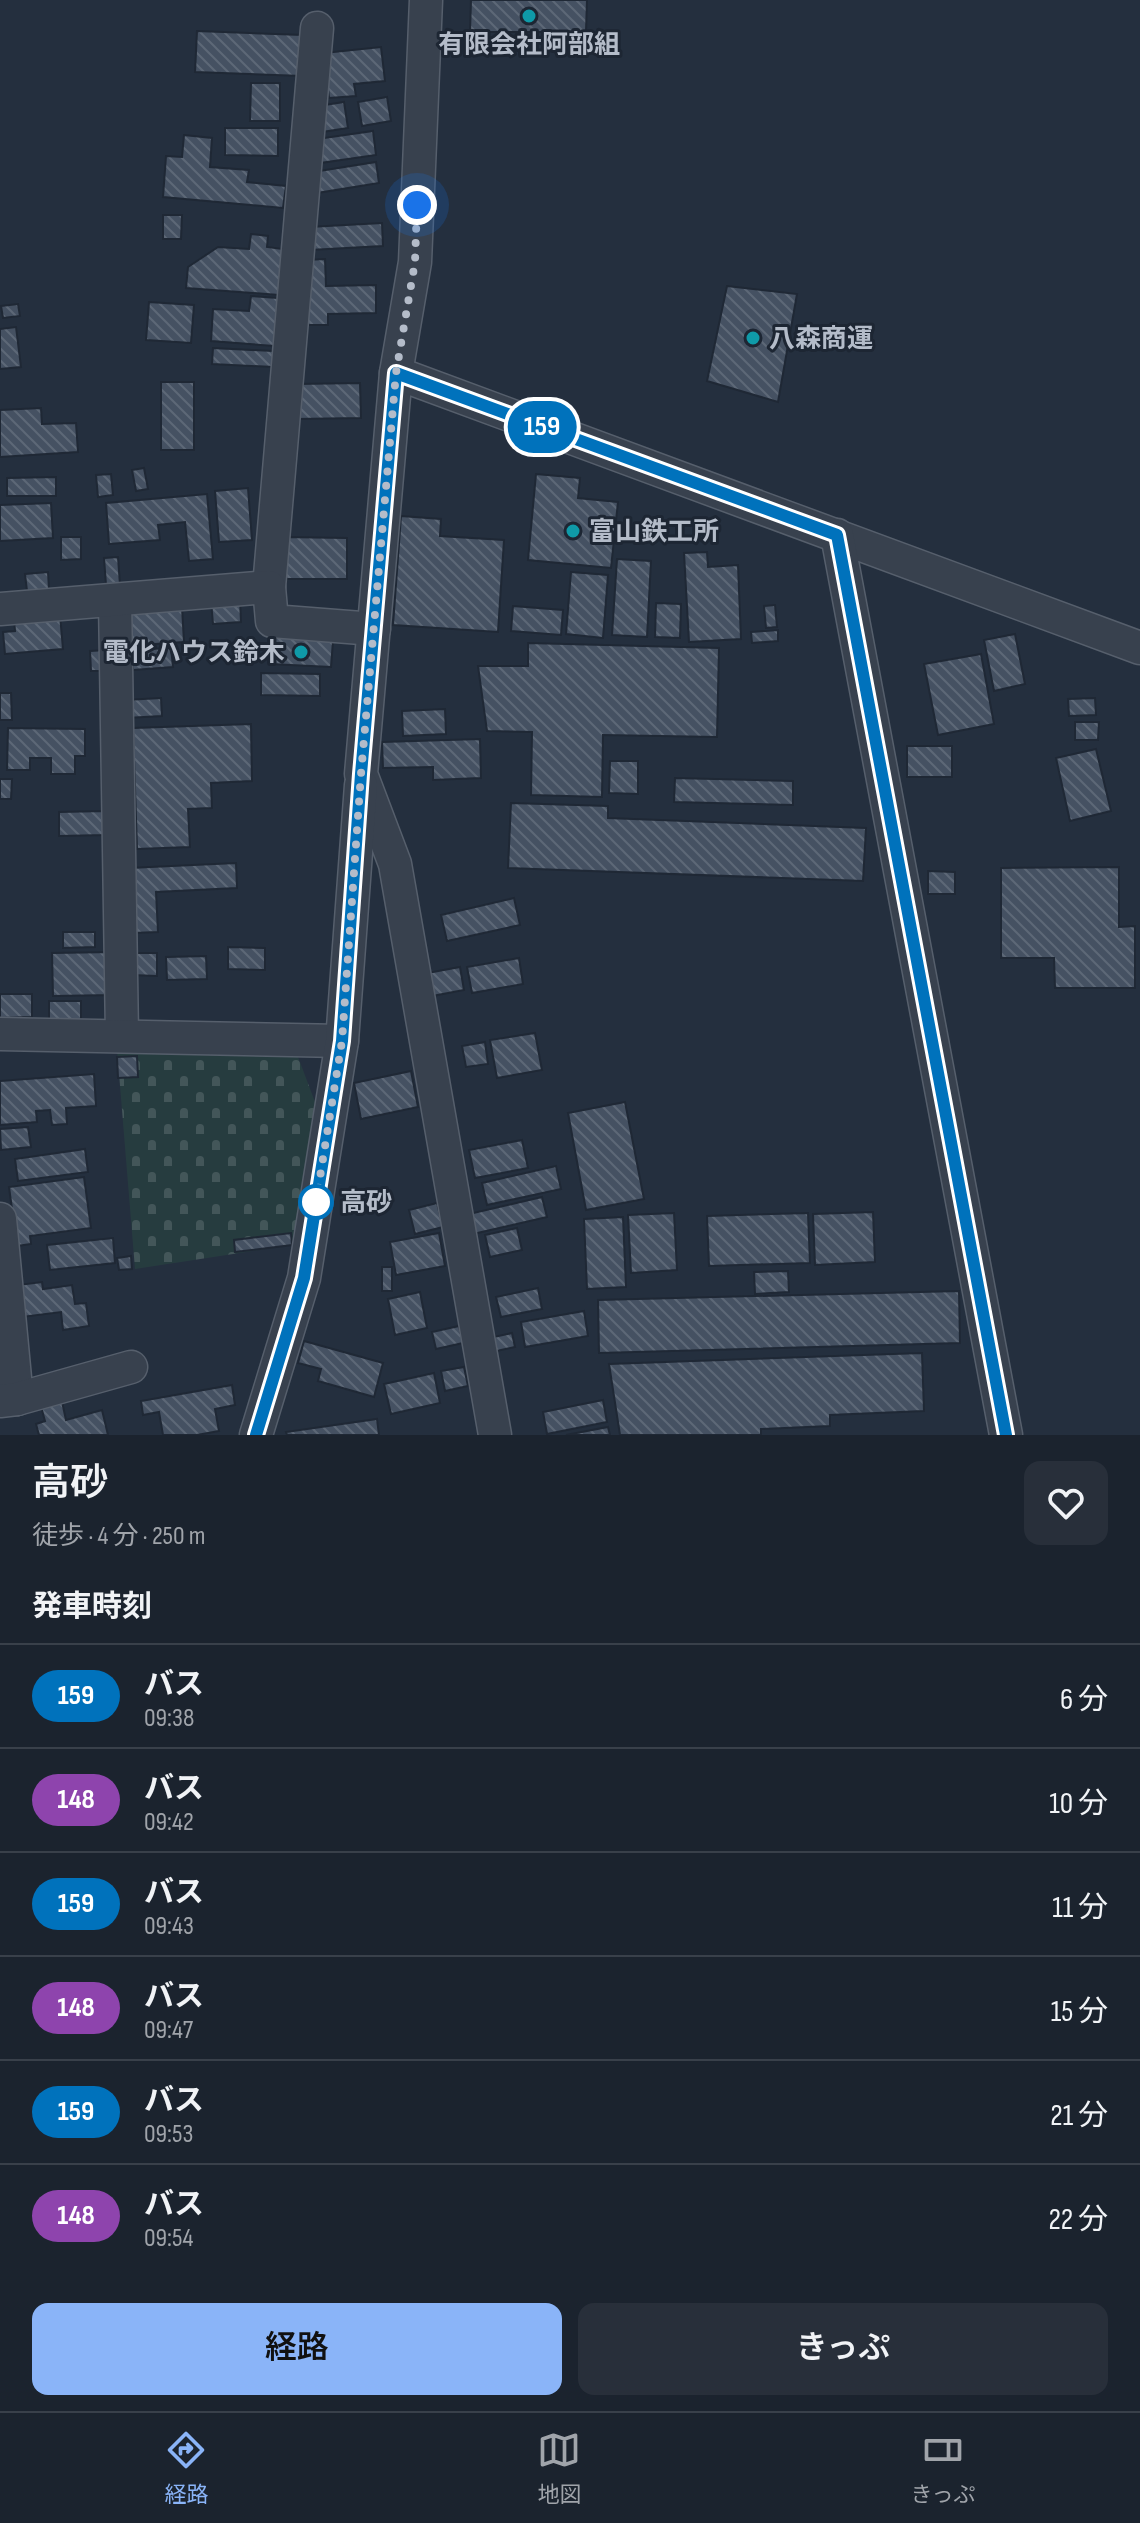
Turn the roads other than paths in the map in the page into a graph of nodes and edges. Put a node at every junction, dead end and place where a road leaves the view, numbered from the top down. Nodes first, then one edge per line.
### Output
1 (426, 0) edge
2 (317, 28) dead end
3 (396, 373) junction
4 (837, 535) junction
5 (269, 587) junction
6 (115, 600) junction
7 (0, 609) edge
8 (374, 629) junction
9 (1140, 648) edge
10 (361, 774) junction
11 (0, 1034) edge
12 (122, 1036) junction
13 (342, 1041) junction
14 (0, 1219) edge
15 (131, 1367) dead end
16 (9, 1400) edge
17 (256, 1435) edge
18 (495, 1435) edge
19 (1006, 1435) edge

1 - 3 street
2 - 5 street
3 - 4 street
3 - 8 street
4 - 9 street
4 - 19 street
5 - 6 street
5 - 8 street
6 - 7 street
6 - 12 street
8 - 10 street
10 - 13 street
10 - 18 street
11 - 12 street
12 - 13 street
13 - 17 street
14 - 16 street
15 - 16 street

